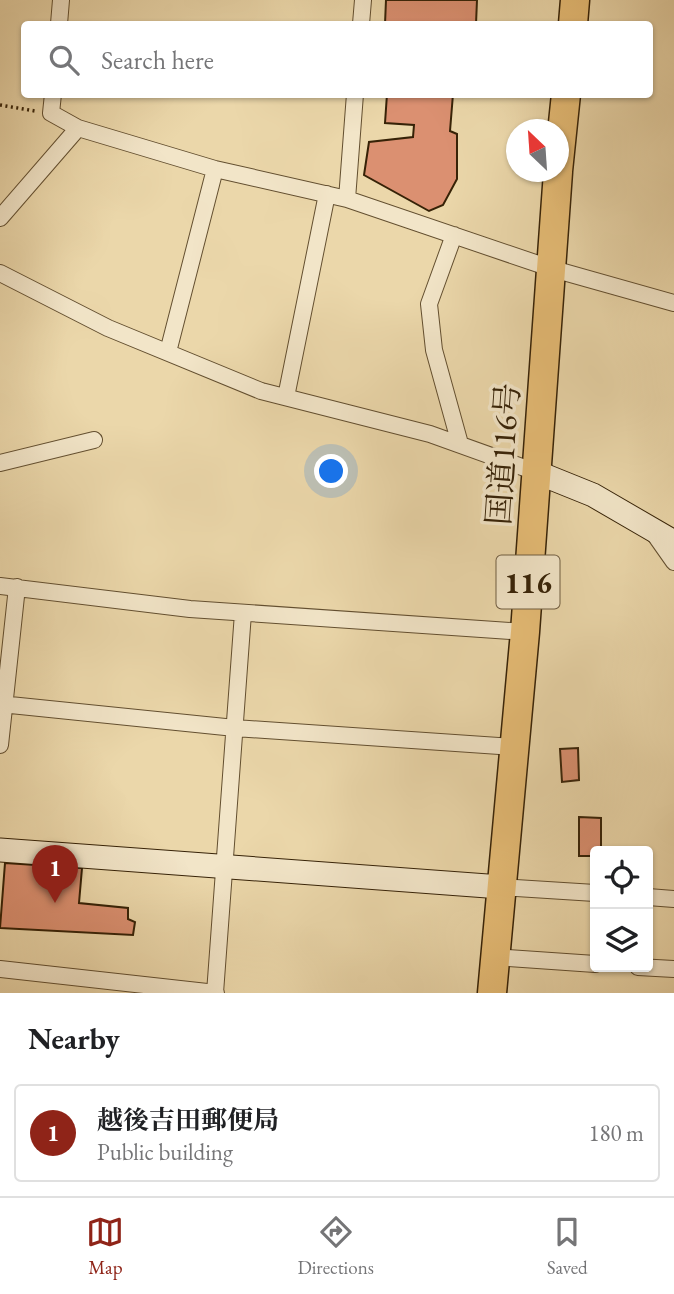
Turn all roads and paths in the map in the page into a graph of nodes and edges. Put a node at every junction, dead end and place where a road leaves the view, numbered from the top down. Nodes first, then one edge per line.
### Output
1 (61, 0) edge
2 (363, 0) edge
3 (575, 0) edge
4 (59, 21) edge
5 (361, 21) edge
6 (573, 21) edge
7 (53, 98) edge
8 (355, 98) edge
9 (566, 98) edge
10 (0, 105) edge
11 (51, 113) junction
12 (563, 119) edge
13 (78, 128) junction
14 (215, 169) junction
15 (557, 182) edge
16 (327, 194) junction
17 (347, 199) junction
18 (0, 218) edge
19 (454, 236) junction
20 (553, 269) junction
21 (0, 273) edge
22 (674, 303) edge
23 (168, 352) junction
24 (286, 397) junction
25 (94, 440) dead end
26 (460, 444) junction
27 (0, 463) edge
28 (536, 472) junction
29 (649, 527) junction
30 (674, 542) edge
31 (674, 562) edge
32 (0, 586) edge
33 (17, 587) junction
34 (243, 613) junction
35 (525, 632) junction
36 (2, 705) edge
37 (235, 728) junction
38 (0, 745) edge
39 (514, 747) junction
40 (0, 850) edge
41 (225, 865) junction
42 (501, 887) junction
43 (590, 893) edge
44 (653, 897) edge
45 (674, 898) edge
46 (495, 957) junction
47 (590, 964) edge
48 (653, 968) edge
49 (0, 969) edge
50 (674, 969) edge
51 (215, 993) edge
52 (492, 993) edge

1 - 4 street
2 - 5 street
3 - 6 highway
7 - 11 street
8 - 17 street
9 - 12 highway, 国道116号 / 116
10 - 11 path
11 - 13 street
13 - 14 street
13 - 18 street
14 - 16 street
14 - 23 street
15 - 20 highway, 国道116号 / 116
16 - 17 street
16 - 24 street
17 - 19 street
19 - 20 street
19 - 26 street
20 - 22 street
20 - 28 highway, 国道116号 / 116
21 - 23 street
23 - 24 street
24 - 26 street
25 - 27 street
26 - 28 street
28 - 29 street
28 - 35 highway, 国道116号 / 116
29 - 30 street
29 - 31 street
32 - 33 street
33 - 34 street
33 - 36 street
34 - 35 street
34 - 37 street
35 - 39 highway, 国道116号 / 116
36 - 37 street
36 - 38 street
37 - 39 street
37 - 41 street
39 - 42 highway, 国道116号 / 116
40 - 41 street
41 - 42 street
41 - 51 street
42 - 43 street
42 - 46 highway, 国道116号 / 116
44 - 45 street
46 - 47 street
46 - 52 highway, 国道116号 / 116
48 - 50 street
49 - 51 street

